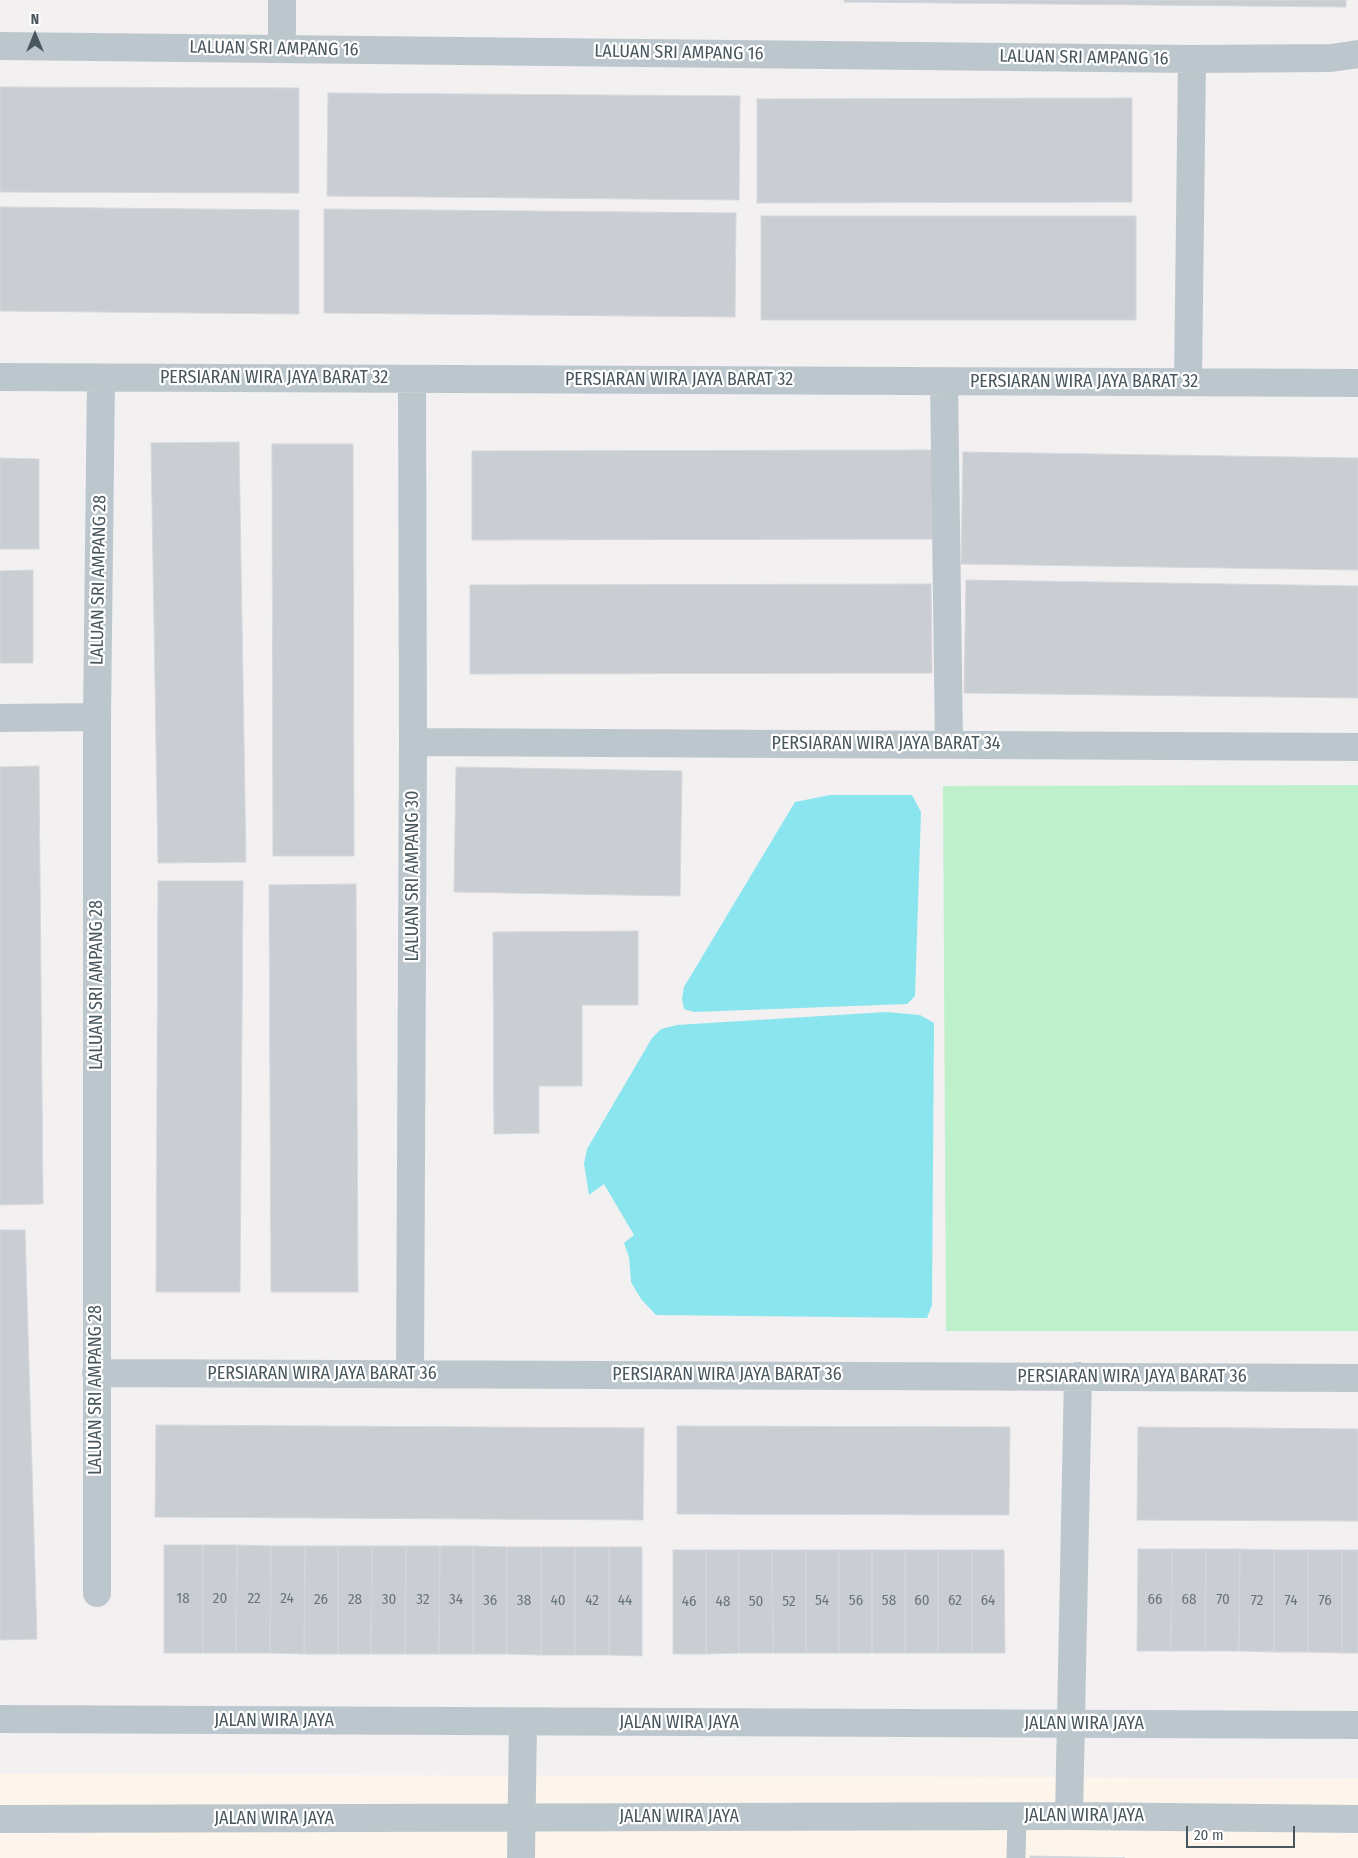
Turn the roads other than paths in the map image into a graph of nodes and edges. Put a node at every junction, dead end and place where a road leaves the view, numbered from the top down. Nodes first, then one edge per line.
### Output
1 (282, 0) edge
2 (0, 46) edge
3 (282, 48) junction
4 (1358, 54) edge
5 (1192, 59) junction
6 (0, 377) edge
7 (101, 378) junction
8 (412, 379) junction
9 (944, 381) junction
10 (1188, 382) junction
11 (1358, 383) edge
12 (97, 717) junction
13 (0, 718) edge
14 (413, 742) junction
15 (949, 744) junction
16 (1358, 747) edge
17 (96, 1373) junction
18 (410, 1374) junction
19 (1078, 1376) junction
20 (1358, 1378) edge
21 (97, 1593) dead end
22 (0, 1719) edge
23 (523, 1722) junction
24 (1070, 1724) junction
25 (1358, 1725) edge
26 (1016, 1816) junction
27 (1069, 1816) junction
28 (522, 1818) junction
29 (0, 1819) edge
30 (1358, 1819) edge
31 (521, 1858) edge
32 (1016, 1858) edge

1 - 3 street
2 - 3 street, LALUAN SRI AMPANG 16
3 - 5 street, LALUAN SRI AMPANG 16
4 - 5 street, LALUAN SRI AMPANG 16
5 - 10 street
6 - 7 street, PERSIARAN WIRA JAYA BARAT 32
7 - 8 street, PERSIARAN WIRA JAYA BARAT 32
7 - 12 street, LALUAN SRI AMPANG 28
8 - 9 street, PERSIARAN WIRA JAYA BARAT 32
8 - 14 street, LALUAN SRI AMPANG 30
9 - 10 street, PERSIARAN WIRA JAYA BARAT 32
9 - 15 street
10 - 11 street, PERSIARAN WIRA JAYA BARAT 32
12 - 13 street
12 - 17 street, LALUAN SRI AMPANG 28
14 - 15 street, PERSIARAN WIRA JAYA BARAT 34
14 - 18 street, LALUAN SRI AMPANG 30
15 - 16 street, PERSIARAN WIRA JAYA BARAT 34
17 - 18 street, PERSIARAN WIRA JAYA BARAT 36
17 - 21 street, LALUAN SRI AMPANG 28
18 - 19 street, PERSIARAN WIRA JAYA BARAT 36
19 - 20 street, PERSIARAN WIRA JAYA BARAT 36
19 - 24 street
22 - 23 street, JALAN WIRA JAYA
23 - 24 street, JALAN WIRA JAYA
23 - 28 street
24 - 25 street, JALAN WIRA JAYA
24 - 27 street
26 - 27 street, JALAN WIRA JAYA
26 - 28 street, JALAN WIRA JAYA
26 - 32 lane
27 - 30 street, JALAN WIRA JAYA
28 - 29 street, JALAN WIRA JAYA
28 - 31 street

